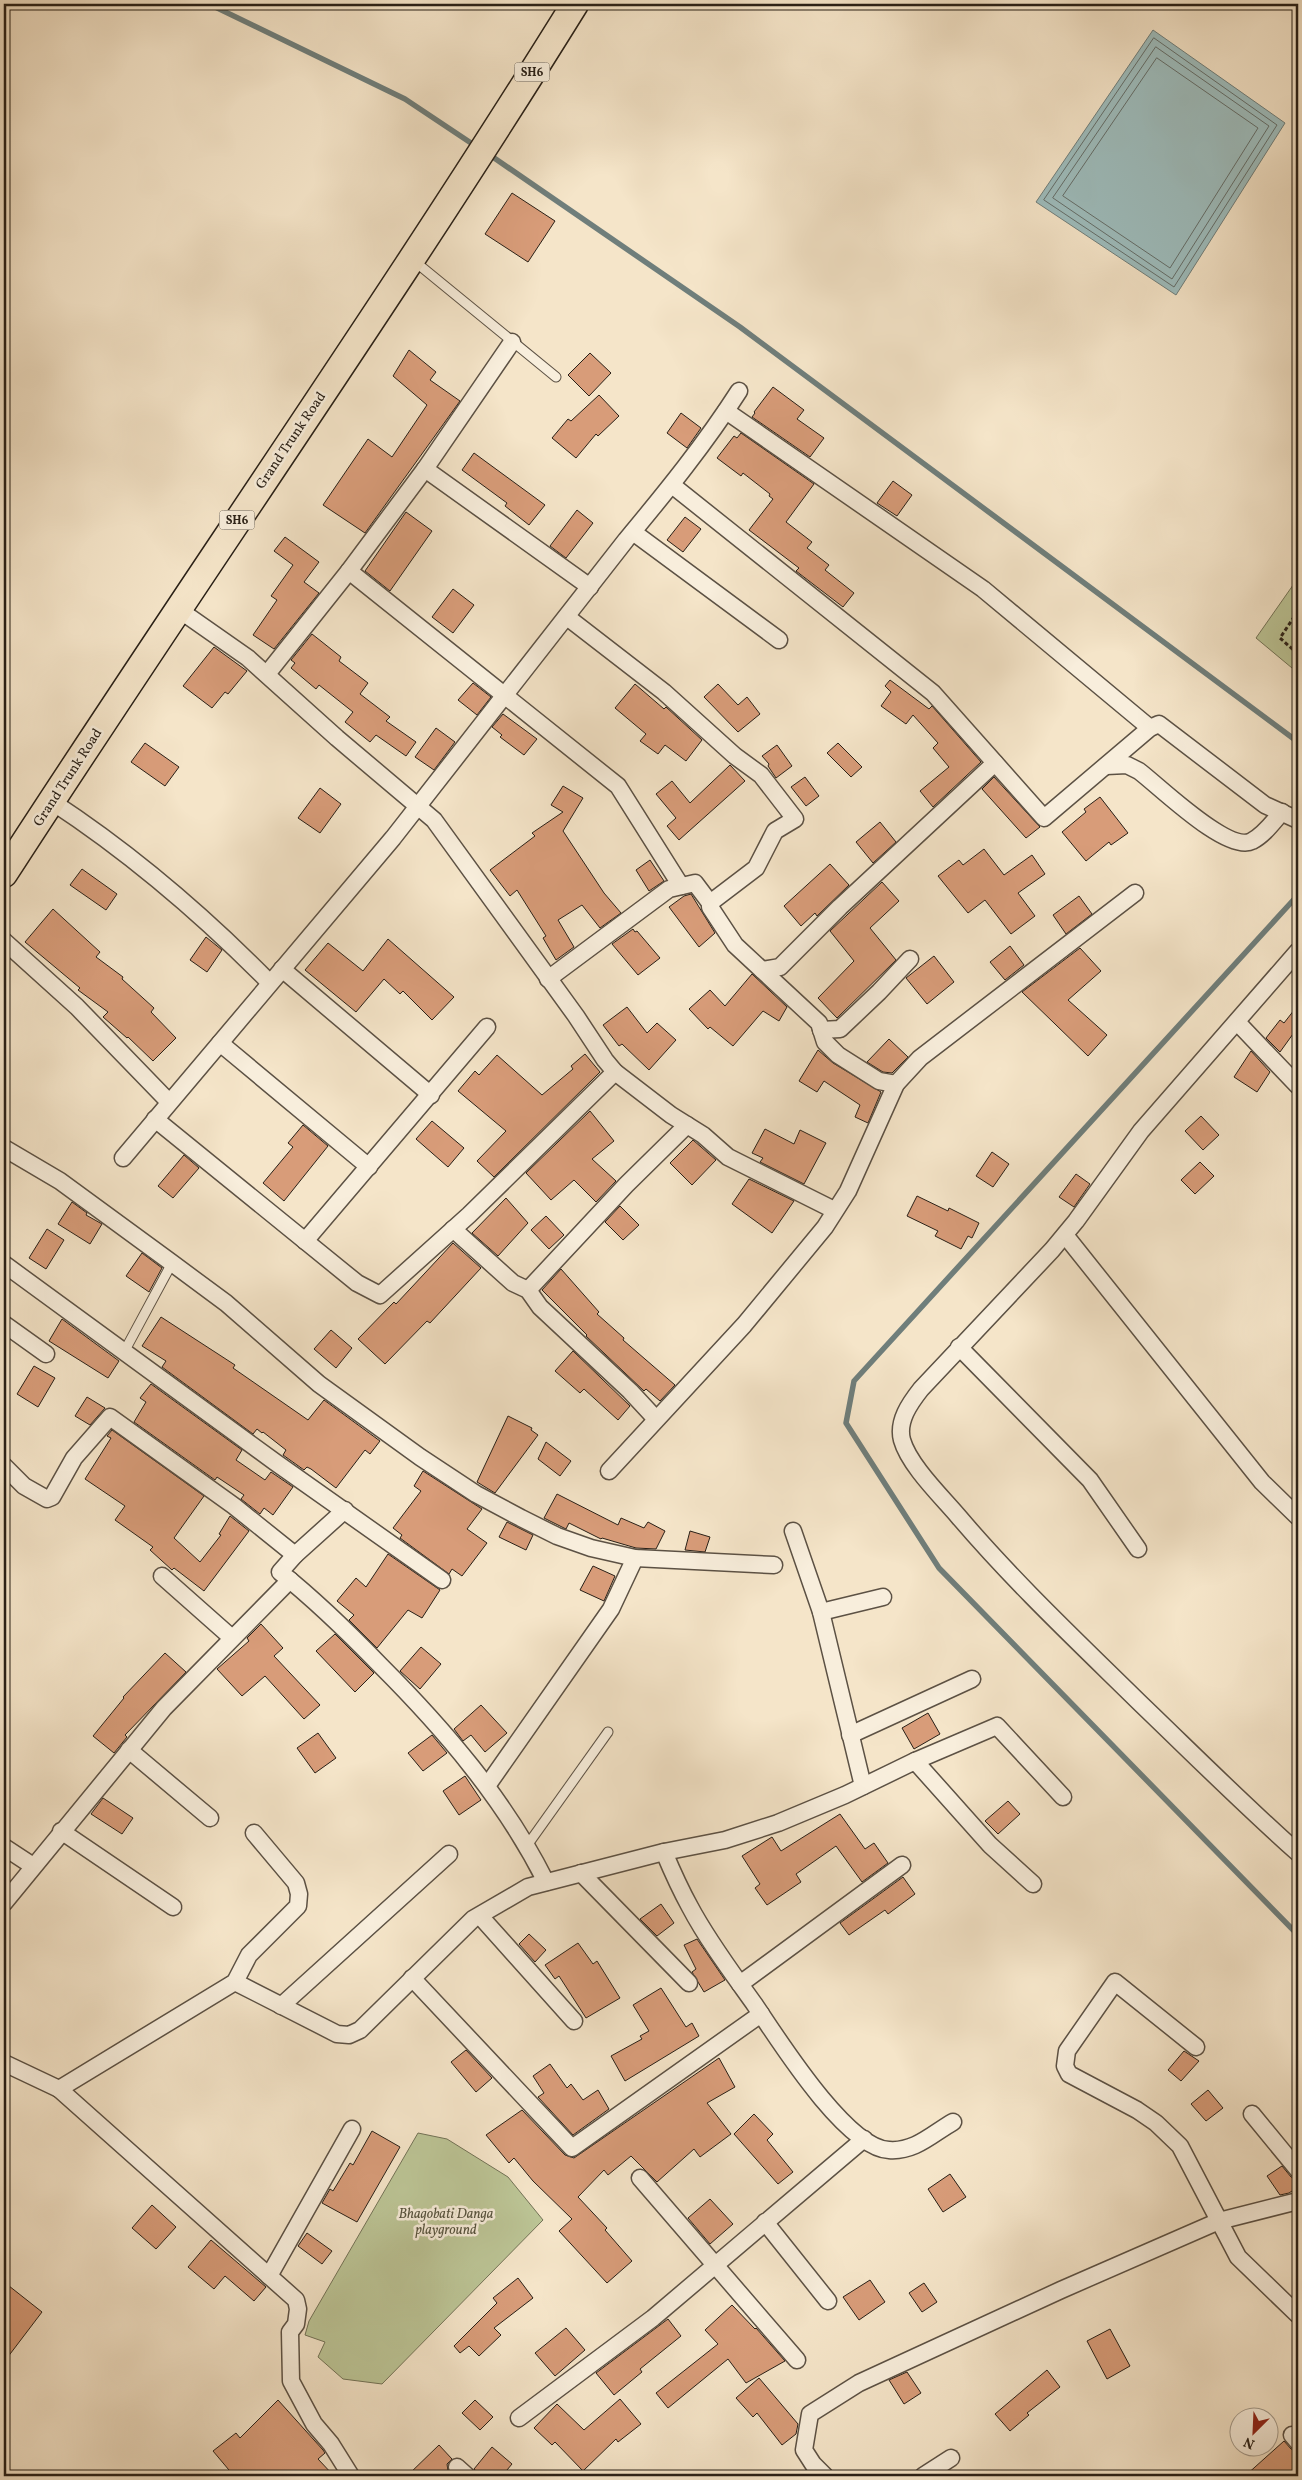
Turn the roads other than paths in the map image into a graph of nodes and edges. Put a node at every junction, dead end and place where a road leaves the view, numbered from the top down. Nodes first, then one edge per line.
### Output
1 (575, 4) edge
2 (410, 259) junction
3 (512, 342) junction
4 (556, 377) dead end
5 (739, 391) dead end
6 (726, 411) junction
7 (425, 469) junction
8 (672, 486) junction
9 (633, 532) junction
10 (349, 571) junction
11 (590, 587) junction
12 (178, 609) junction
13 (567, 618) junction
14 (779, 640) dead end
15 (267, 674) junction
16 (505, 696) junction
17 (1150, 728) junction
18 (995, 763) junction
19 (1106, 766) junction
20 (51, 801) junction
21 (418, 806) junction
22 (1282, 812) junction
23 (1298, 820) edge
24 (4, 874) edge
25 (681, 886) junction
26 (1135, 894) dead end
27 (710, 903) junction
28 (4, 942) edge
29 (1298, 951) edge
30 (910, 959) dead end
31 (282, 969) junction
32 (762, 970) junction
33 (548, 979) junction
34 (270, 983) junction
35 (1237, 1022) junction
36 (487, 1027) dead end
37 (821, 1030) junction
38 (220, 1043) junction
39 (615, 1072) junction
40 (896, 1084) junction
41 (1298, 1086) edge
42 (431, 1095) junction
43 (169, 1102) junction
44 (155, 1119) junction
45 (687, 1125) junction
46 (4, 1148) edge
47 (123, 1158) dead end
48 (369, 1167) junction
49 (834, 1210) junction
50 (453, 1229) junction
51 (1065, 1234) junction
52 (305, 1241) junction
53 (172, 1263) junction
54 (4, 1264) edge
55 (528, 1290) junction
56 (4, 1324) edge
57 (959, 1347) junction
58 (124, 1352) junction
59 (46, 1354) dead end
60 (655, 1418) junction
61 (4, 1466) edge
62 (609, 1471) dead end
63 (345, 1510) junction
64 (1298, 1517) edge
65 (793, 1531) dead end
66 (1138, 1549) dead end
67 (295, 1556) junction
68 (635, 1558) junction
69 (774, 1565) dead end
70 (162, 1576) dead end
71 (290, 1580) junction
72 (442, 1580) dead end
73 (884, 1597) dead end
74 (821, 1612) junction
75 (232, 1638) junction
76 (972, 1679) dead end
77 (608, 1732) dead end
78 (850, 1735) junction
79 (129, 1750) junction
80 (914, 1761) junction
81 (487, 1786) junction
82 (863, 1786) junction
83 (1063, 1797) dead end
84 (210, 1818) dead end
85 (61, 1832) junction
86 (254, 1833) dead end
87 (4, 1847) edge
88 (526, 1847) junction
89 (664, 1852) junction
90 (1298, 1853) edge
91 (449, 1854) dead end
92 (902, 1865) dead end
93 (32, 1866) junction
94 (581, 1873) junction
95 (546, 1882) junction
96 (1033, 1884) dead end
97 (4, 1903) edge
98 (173, 1907) dead end
99 (480, 1916) junction
100 (412, 1978) junction
101 (235, 1982) junction
102 (689, 1984) dead end
103 (740, 1984) junction
104 (281, 2006) junction
105 (761, 2014) junction
106 (574, 2021) dead end
107 (1196, 2047) dead end
108 (4, 2062) edge
109 (59, 2088) junction
110 (1252, 2114) dead end
111 (953, 2122) dead end
112 (352, 2129) dead end
113 (864, 2138) junction
114 (1298, 2170) edge
115 (640, 2178) dead end
116 (1298, 2201) edge
117 (1219, 2221) junction
118 (766, 2222) junction
119 (715, 2265) junction
120 (269, 2276) junction
121 (828, 2301) dead end
122 (1298, 2316) edge
123 (797, 2360) dead end
124 (519, 2418) dead end
125 (951, 2458) dead end
126 (351, 2476) edge
127 (825, 2476) edge
128 (922, 2476) edge

1 - 2 main road, Grand Trunk Road / SH6
2 - 3 lane
2 - 12 main road, Grand Trunk Road / SH6
3 - 4 lane
3 - 7 street
5 - 6 street
6 - 8 street
6 - 17 street
7 - 10 street
7 - 11 street
8 - 9 street
8 - 18 street
9 - 11 street
9 - 14 street
10 - 15 street
10 - 16 street
11 - 13 street
12 - 15 street
12 - 20 main road, Grand Trunk Road / SH6
13 - 16 street
13 - 27 street
15 - 21 street
16 - 21 street
16 - 25 street
17 - 19 street
17 - 22 street
18 - 19 street
18 - 32 street
19 - 22 street
20 - 24 main road, Grand Trunk Road / SH6
20 - 34 street
21 - 31 street
21 - 33 street
22 - 23 street
25 - 27 street
25 - 33 street
26 - 40 street
27 - 32 street
28 - 43 street
29 - 35 street
30 - 37 street
31 - 34 street
31 - 42 street
32 - 37 street
33 - 39 street
34 - 38 street
35 - 41 street
35 - 51 street
36 - 42 street
37 - 40 street
38 - 43 street
38 - 48 street
39 - 45 street
39 - 50 street
40 - 49 street
42 - 48 street
43 - 44 street
44 - 47 street
44 - 52 street
45 - 49 street
45 - 55 street
46 - 53 street
48 - 52 street
49 - 60 street
50 - 52 street
50 - 55 street
51 - 57 street
51 - 64 street
53 - 58 lane
53 - 68 street
54 - 58 street
55 - 60 street
56 - 59 street
57 - 66 street
57 - 90 street
58 - 63 street
60 - 62 street
61 - 67 street
63 - 67 street
63 - 72 street
65 - 74 street
67 - 71 street
68 - 69 street
68 - 81 street
70 - 75 street
71 - 75 street
71 - 81 street
73 - 74 street
74 - 78 street
75 - 79 street
76 - 78 street
77 - 88 lane
78 - 82 street
79 - 84 street
79 - 85 street
80 - 82 street
80 - 83 street
80 - 96 street
81 - 88 street
82 - 89 street
85 - 93 street
85 - 98 street
86 - 101 street
87 - 93 street
88 - 95 street
89 - 94 street
89 - 103 street
91 - 104 street
92 - 103 street
93 - 97 street
94 - 95 street
94 - 102 street
95 - 99 street
99 - 100 street
99 - 106 street
100 - 104 street
100 - 105 street
101 - 104 street
101 - 109 street
103 - 105 street
105 - 113 street
107 - 117 street
108 - 109 street
109 - 120 street
110 - 114 street
111 - 113 street
112 - 120 street
113 - 118 street
115 - 119 street
116 - 117 street
117 - 122 street
117 - 127 street
118 - 119 street
118 - 121 street
119 - 123 street
119 - 124 street
120 - 126 street
125 - 128 street

